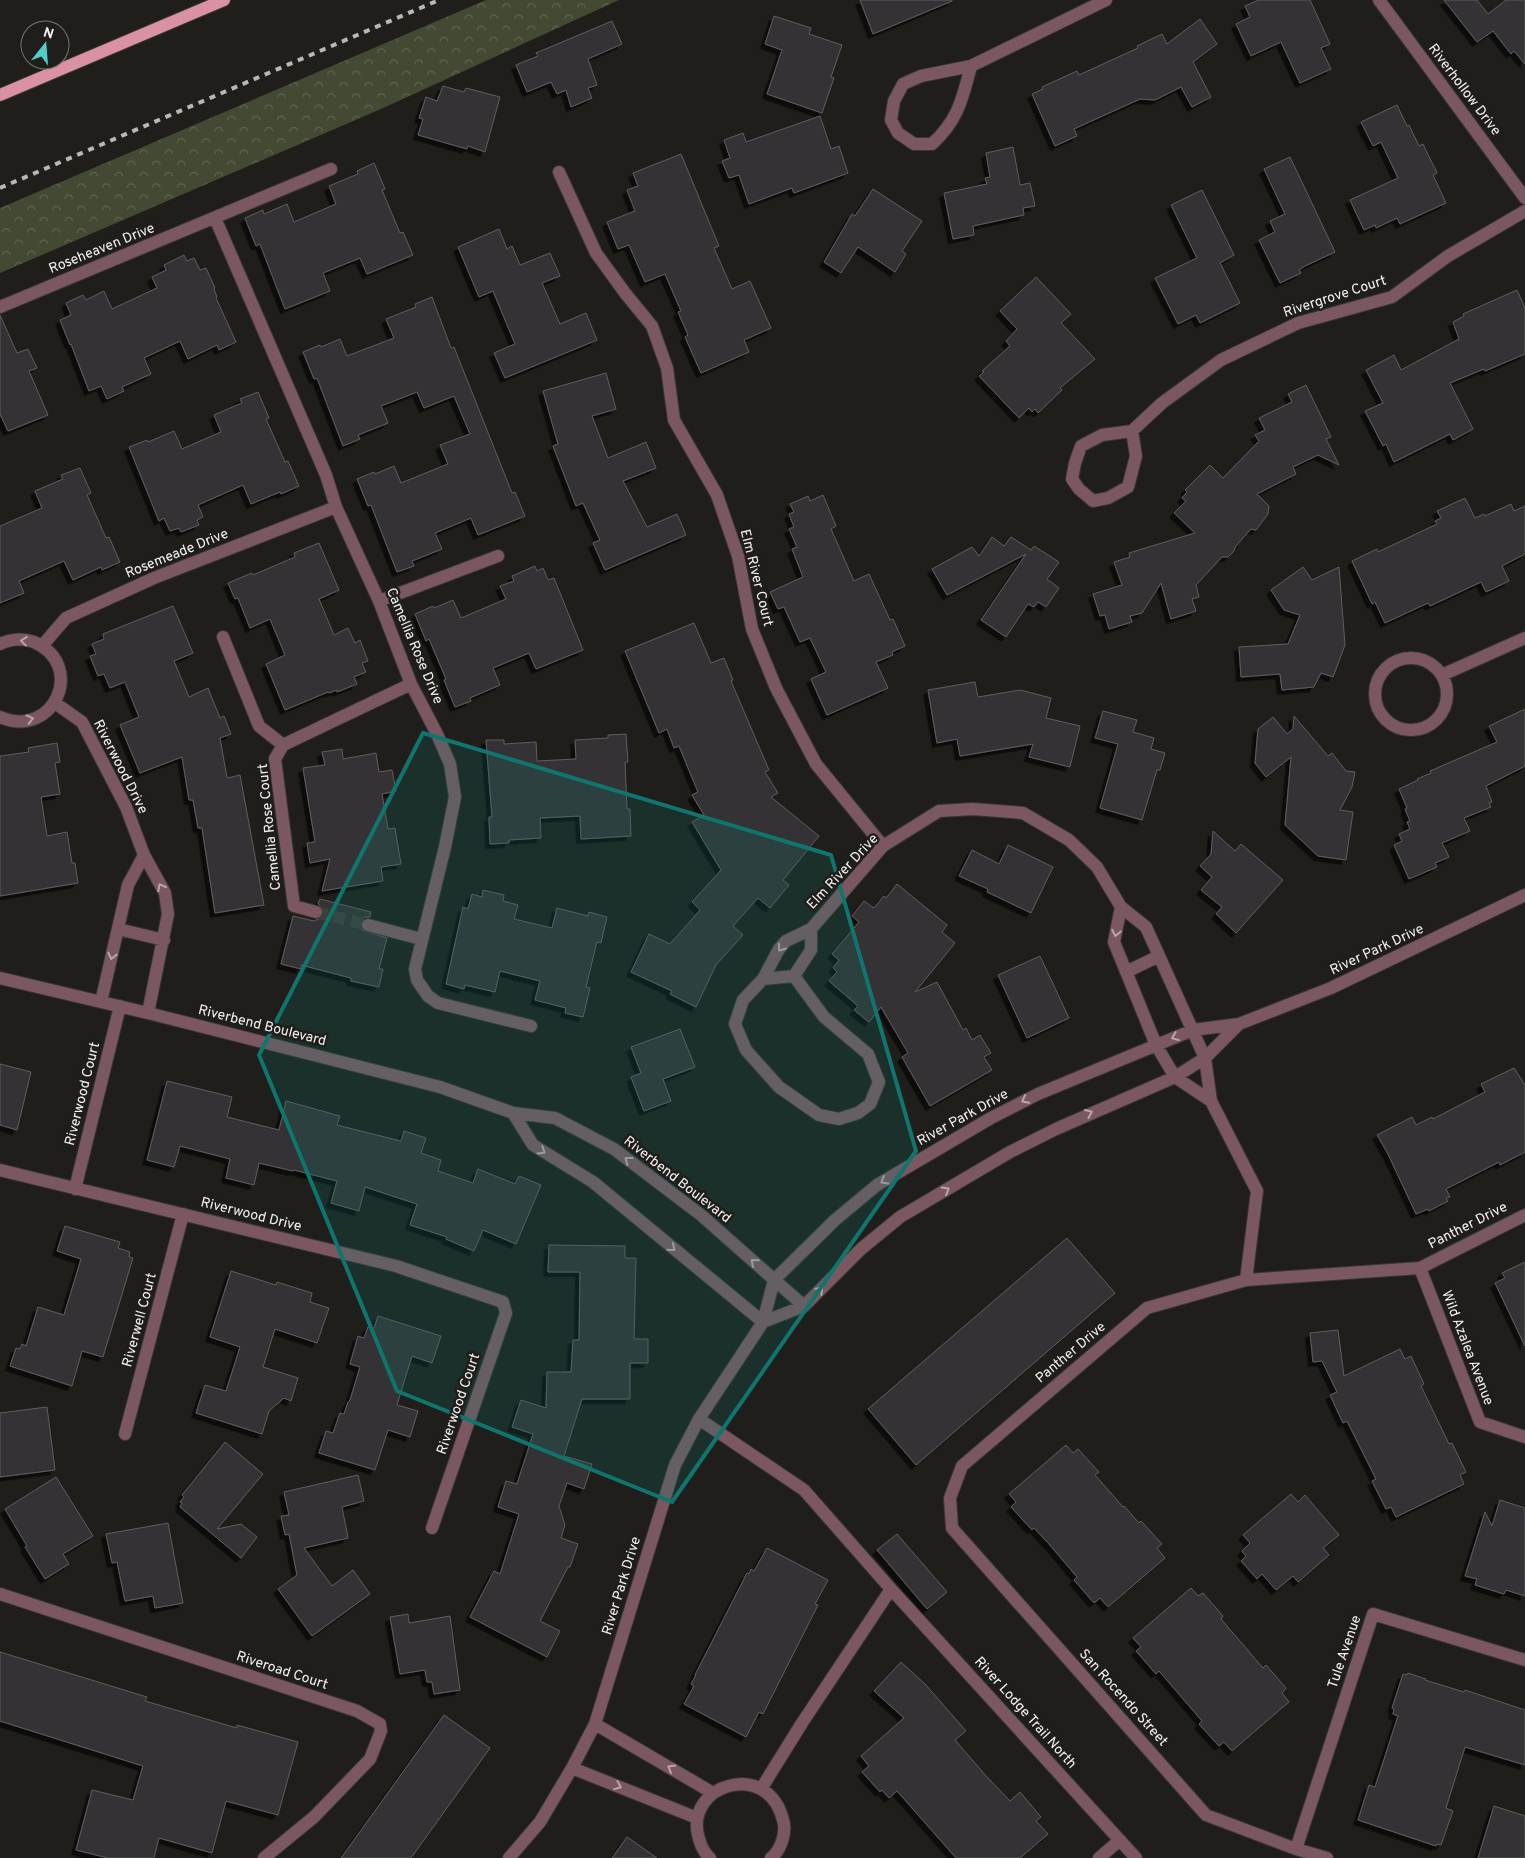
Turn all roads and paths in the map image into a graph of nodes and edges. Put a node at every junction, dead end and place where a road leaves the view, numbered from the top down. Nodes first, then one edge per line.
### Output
1 (224, 0) edge
2 (1106, 0) edge
3 (1379, 0) edge
4 (971, 66) junction
5 (0, 95) edge
6 (331, 169) dead end
7 (558, 172) dead end
8 (1525, 198) edge
9 (1525, 211) edge
10 (215, 218) junction
11 (0, 307) edge
12 (1132, 430) junction
13 (336, 507) junction
14 (498, 556) dead end
15 (379, 601) junction
16 (223, 637) dead end
17 (1525, 638) edge
18 (0, 644) edge
19 (42, 646) junction
20 (1442, 674) junction
21 (411, 684) junction
22 (55, 703) junction
23 (0, 717) edge
24 (283, 745) junction
25 (883, 846) junction
26 (144, 855) junction
27 (1525, 895) edge
28 (1121, 907) junction
29 (316, 912) tunnel mouth
30 (368, 925) tunnel mouth
31 (118, 929) junction
32 (811, 929) junction
33 (422, 938) junction
34 (164, 940) junction
35 (1159, 956) junction
36 (1126, 972) junction
37 (794, 976) junction
38 (0, 978) edge
39 (764, 979) junction
40 (102, 1002) junction
41 (120, 1006) junction
42 (148, 1013) junction
43 (1240, 1024) junction
44 (531, 1026) dead end
45 (1193, 1030) junction
46 (1156, 1045) junction
47 (1205, 1058) junction
48 (1175, 1077) junction
49 (1211, 1101) junction
50 (513, 1113) junction
51 (0, 1170) edge
52 (75, 1189) junction
53 (183, 1214) junction
54 (1525, 1215) edge
55 (1420, 1268) junction
56 (774, 1280) junction
57 (1246, 1280) junction
58 (492, 1298) joint
59 (804, 1306) junction
60 (763, 1322) junction
61 (699, 1419) junction
62 (125, 1434) dead end
63 (1525, 1437) edge
64 (950, 1498) joint
65 (432, 1528) dead end
66 (891, 1589) junction
67 (0, 1594) edge
68 (1525, 1660) edge
69 (596, 1724) junction
70 (572, 1768) junction
71 (761, 1789) junction
72 (713, 1793) junction
73 (698, 1818) junction
74 (1120, 1840) junction
75 (1296, 1849) junction
76 (264, 1858) edge
77 (509, 1858) edge
78 (710, 1858) edge
79 (771, 1858) edge
80 (1099, 1858) edge
81 (1136, 1858) edge
82 (1327, 1858) edge

1 - 5 main road
2 - 4 street
3 - 8 street, Riverhollow Drive
4 - 4 street
6 - 10 street, Roseheaven Drive
7 - 25 street, Elm River Court
9 - 12 street, Rivergrove Court
10 - 11 street, Roseheaven Drive
10 - 13 street, Camellia Rose Drive
12 - 12 street
13 - 15 street, Camellia Rose Drive
13 - 19 street, Rosemeade Drive
14 - 15 street
15 - 21 street, Camellia Rose Drive
16 - 24 street
17 - 20 street
19 -> 18 street
19 - 22 street
20 - 20 street
21 - 24 street
21 - 33 street, Camellia Rose Drive
23 -> 22 street
22 - 26 street, Riverwood Drive
24 - 29 street, Camellia Rose Court
25 - 28 street, Elm River Drive
25 - 32 street, Elm River Drive
26 - 31 street
34 -> 26 street, Riverwood Drive
27 - 43 street, River Park Drive
28 - 35 street, Elm River Drive
28 -> 36 street
30 - 33 street
31 - 34 street
31 -> 40 street
32 - 37 street, Elm River Drive
32 -> 39 street, Elm River Drive
33 - 44 street, Camellia Rose Drive
34 - 42 street, Riverwood Drive
35 - 36 street
35 - 45 street, Elm River Drive
36 - 46 street
37 - 39 street
37 - 39 street, Elm River Drive
38 - 40 street, Riverbend Boulevard
40 - 41 street, Riverbend Boulevard
41 - 42 street, Riverbend Boulevard
41 - 52 street, Riverwood Court
42 - 50 street, Riverbend Boulevard
43 - 45 street, River Park Drive
43 - 47 street, River Park Drive
45 -> 46 street, River Park Drive
45 - 47 street, Elm River Drive
46 - 48 street
46 -> 56 street, River Park Drive
47 - 48 street, River Park Drive
47 - 49 street
48 - 49 street
59 -> 48 street, River Park Drive
49 - 57 street
56 -> 50 street, Riverbend Boulevard
50 -> 60 street
51 - 52 street, Riverwood Drive
52 - 53 street, Riverwood Drive
53 - 58 street, Riverwood Drive
53 - 62 street, Riverwell Court
54 - 55 street, Panther Drive
55 - 57 street, Panther Drive
55 - 63 street, Wild Azalea Avenue
56 - 59 street, Riverbend Boulevard
56 - 60 street, River Park Drive
57 - 64 street, Panther Drive
58 - 65 street, Riverwood Court
59 - 60 street, River Park Drive
60 - 61 street, River Park Drive
61 - 66 street, River Lodge Trail North
61 - 69 street, River Park Drive
64 - 75 street, San Rocendo Street
66 - 71 street
66 - 74 street, River Lodge Trail North
67 - 76 street, Riveroad Court
68 - 75 street, Tule Avenue
69 - 70 street, River Park Drive
72 -> 69 street
70 -> 73 street
70 - 77 street, River Park Drive
71 - 72 street
71 - 79 street
72 - 73 street
73 - 78 street
74 - 80 street
74 - 81 street, River Lodge Trail North
75 - 82 street, San Rocendo Street

